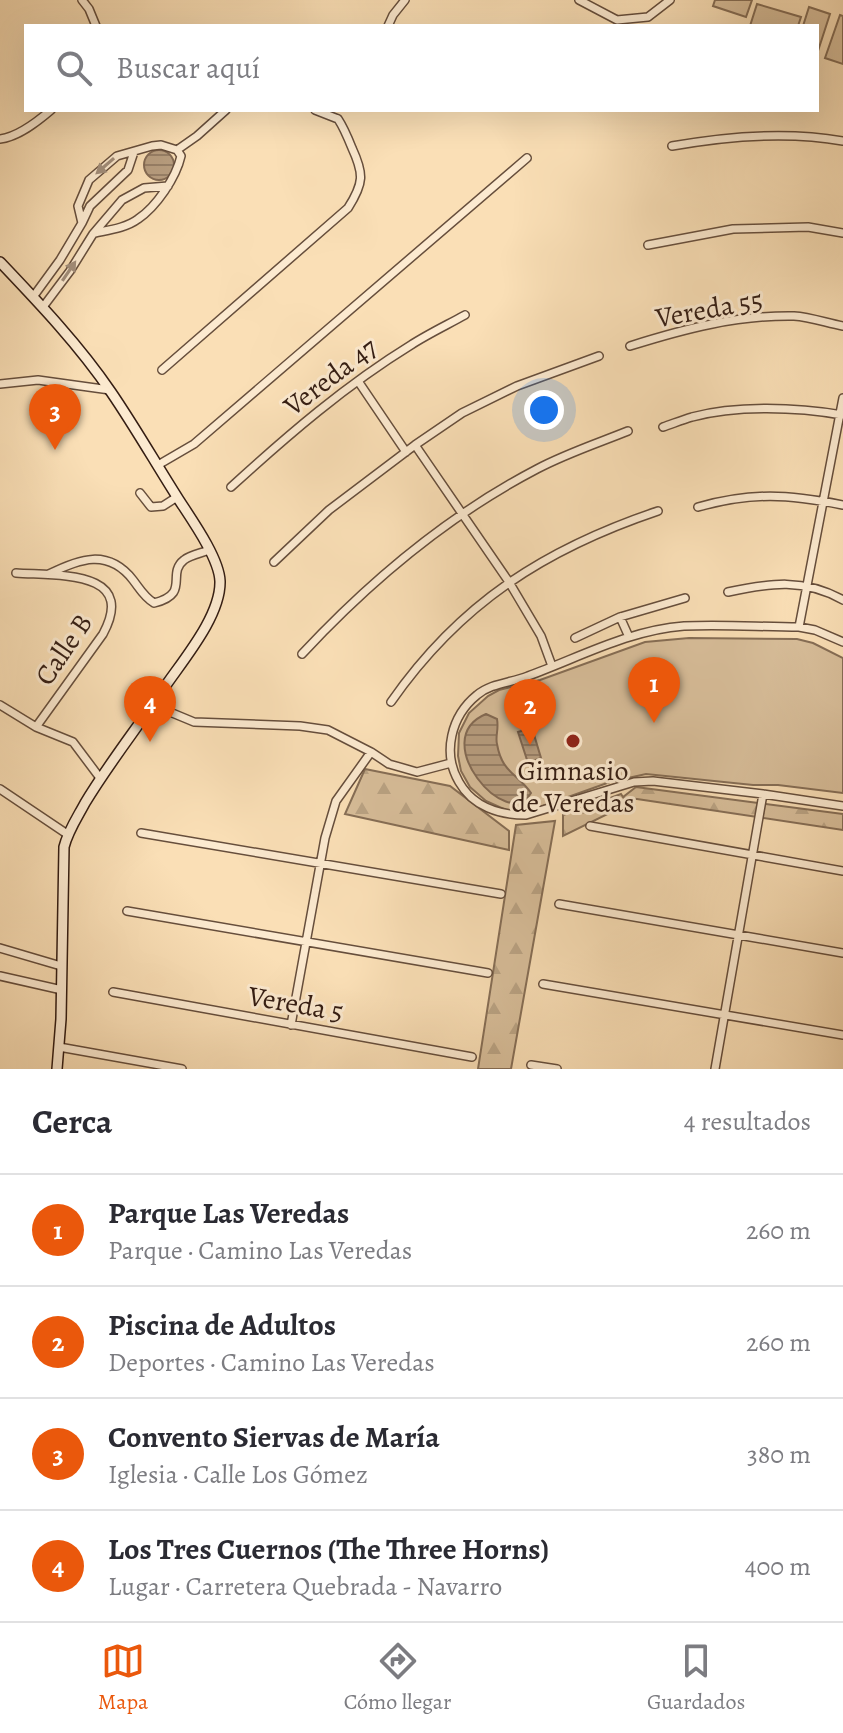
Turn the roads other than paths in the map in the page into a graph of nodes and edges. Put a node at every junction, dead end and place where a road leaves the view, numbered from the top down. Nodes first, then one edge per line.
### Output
1 (82, 0) edge
2 (405, 0) edge
3 (579, 0) edge
4 (670, 0) edge
5 (95, 24) edge
6 (389, 24) edge
7 (49, 112) edge
8 (224, 112) edge
9 (320, 112) edge
10 (342, 112) edge
11 (338, 119) junction
12 (0, 139) edge
13 (843, 141) edge
14 (672, 146) dead end
15 (177, 150) junction
16 (134, 152) junction
17 (527, 158) dead end
18 (168, 186) junction
19 (82, 223) junction
20 (843, 233) edge
21 (93, 234) junction
22 (648, 245) dead end
23 (0, 262) edge
24 (33, 297) junction
25 (43, 307) junction
26 (465, 315) dead end
27 (843, 326) edge
28 (630, 346) dead end
29 (599, 356) dead end
30 (162, 370) dead end
31 (358, 381) junction
32 (0, 384) edge
33 (110, 390) junction
34 (843, 398) edge
35 (841, 415) edge
36 (663, 427) dead end
37 (628, 431) dead end
38 (415, 445) junction
39 (406, 452) junction
40 (158, 465) junction
41 (231, 487) dead end
42 (140, 493) dead end
43 (177, 497) junction
44 (823, 501) junction
45 (843, 505) edge
46 (698, 507) dead end
47 (658, 511) dead end
48 (462, 513) junction
49 (209, 550) junction
50 (274, 562) dead end
51 (16, 573) dead end
52 (47, 575) junction
53 (509, 582) junction
54 (806, 586) junction
55 (728, 592) dead end
56 (685, 598) dead end
57 (843, 600) edge
58 (620, 617) junction
59 (799, 627) junction
60 (629, 637) junction
61 (575, 638) dead end
62 (843, 642) edge
63 (302, 654) dead end
64 (552, 666) junction
65 (391, 702) dead end
66 (0, 705) edge
67 (153, 705) junction
68 (36, 727) junction
69 (371, 752) junction
70 (451, 763) junction
71 (100, 778) junction
72 (0, 789) edge
73 (763, 794) junction
74 (843, 806) edge
75 (590, 826) dead end
76 (141, 833) dead end
77 (67, 834) junction
78 (753, 855) junction
79 (322, 863) junction
80 (843, 871) edge
81 (501, 894) dead end
82 (559, 904) dead end
83 (127, 911) dead end
84 (738, 935) junction
85 (306, 943) junction
86 (0, 948) edge
87 (843, 953) edge
88 (61, 966) junction
89 (488, 973) dead end
90 (0, 976) edge
91 (543, 984) dead end
92 (62, 990) junction
93 (113, 992) dead end
94 (724, 1015) junction
95 (291, 1025) junction
96 (843, 1035) edge
97 (59, 1047) junction
98 (472, 1057) dead end
99 (531, 1065) dead end
100 (57, 1069) edge
101 (182, 1069) edge
102 (557, 1069) edge
103 (715, 1069) edge

1 - 5 street
2 - 6 street
3 - 4 street
7 - 12 street
8 - 15 street
9 - 11 street
10 - 11 street
11 - 30 street
13 - 14 street
15 - 16 street
15 - 18 street
16 - 19 street
16 -> 19 street
17 - 40 street
18 - 21 street
18 - 21 street
19 - 24 street
20 - 22 street
25 -> 21 street
23 - 24 street
24 - 25 street
25 - 33 street
26 - 31 street, Vereda 47
27 - 28 street, Vereda 55
29 - 38 street
31 - 39 street
31 - 41 street, Vereda 47
32 - 33 street
33 - 40 street
34 - 35 street
35 - 36 street
35 - 44 street
37 - 48 street
38 - 39 street
38 - 48 street
39 - 50 street
40 - 43 street
42 - 43 street
43 - 49 street
44 - 45 street
44 - 46 street
44 - 54 street
47 - 53 street
48 - 53 street
48 - 63 street
49 - 52 street
49 - 67 street
51 - 52 street, Calle B
52 - 68 street, Calle B
53 - 64 street
53 - 65 street
54 - 55 street
54 - 57 street
54 - 59 street
56 - 58 street
58 - 60 street
58 - 61 street
59 - 60 street
59 - 62 street
60 - 64 street
64 - 70 street
66 - 68 street
67 - 69 street
67 - 71 street
68 - 71 street
69 - 70 street
69 - 79 street
70 - 73 street
71 - 77 street
72 - 77 street
73 - 74 street
73 - 78 street
75 - 78 street
76 - 79 street
77 - 88 street
78 - 80 street
78 - 84 street
79 - 81 street
79 - 85 street
82 - 84 street
83 - 85 street
84 - 87 street
84 - 94 street
85 - 89 street
85 - 95 street
86 - 88 street
88 - 92 street
90 - 92 street
91 - 94 street
92 - 97 street
93 - 95 street, Vereda 5
94 - 96 street
94 - 103 street
95 - 98 street, Vereda 5
97 - 100 street
97 - 101 street
99 - 102 street

